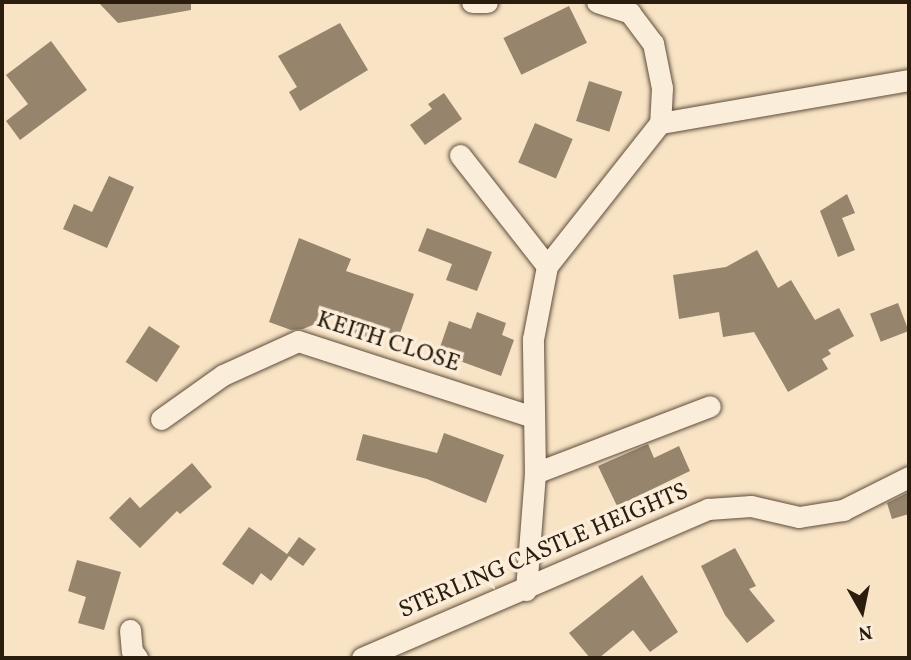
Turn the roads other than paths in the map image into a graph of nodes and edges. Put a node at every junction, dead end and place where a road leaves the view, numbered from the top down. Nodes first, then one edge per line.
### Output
1 (472, 2) edge
2 (487, 2) edge
3 (597, 2) edge
4 (909, 80) edge
5 (660, 123) junction
6 (460, 155) dead end
7 (547, 265) junction
8 (710, 406) dead end
9 (533, 417) junction
10 (161, 419) dead end
11 (535, 473) junction
12 (909, 477) edge
13 (526, 590) junction
14 (130, 630) dead end
15 (137, 658) edge
16 (362, 658) edge

1 - 2 street
3 - 5 street
4 - 5 street
5 - 7 street
6 - 7 street
7 - 9 street
8 - 11 street
9 - 10 street, KEITH CLOSE
9 - 11 street
11 - 13 street
12 - 13 street, STERLING CASTLE HEIGHTS
13 - 16 street, STERLING CASTLE HEIGHTS
14 - 15 street

